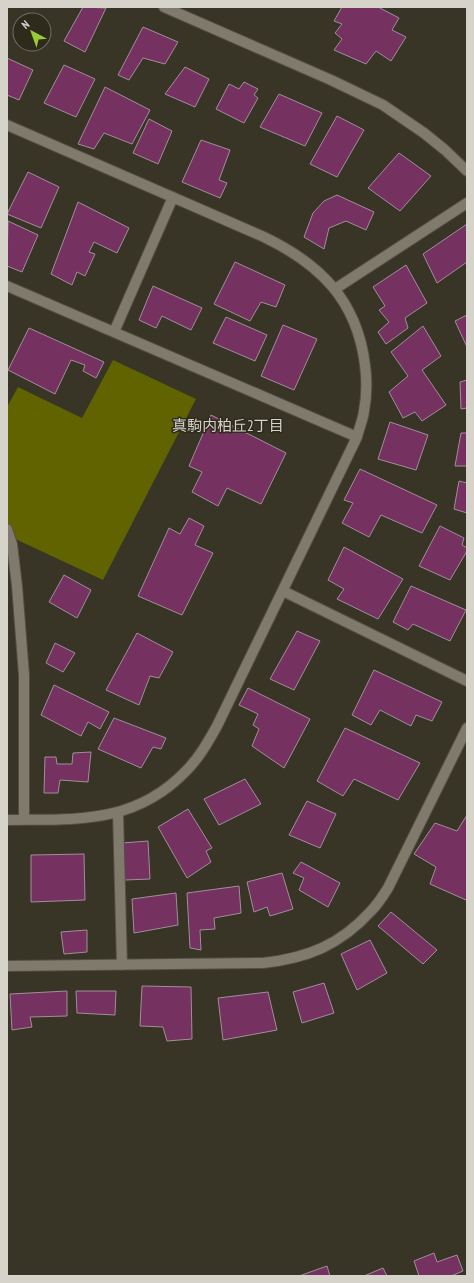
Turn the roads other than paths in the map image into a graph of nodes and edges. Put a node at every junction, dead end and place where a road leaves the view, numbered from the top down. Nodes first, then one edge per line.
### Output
1 (164, 7) edge
2 (7, 125) edge
3 (467, 171) edge
4 (173, 197) junction
5 (467, 203) edge
6 (7, 286) edge
7 (335, 289) junction
8 (114, 332) junction
9 (357, 437) junction
10 (7, 529) edge
11 (283, 591) junction
12 (467, 680) edge
13 (467, 728) edge
14 (118, 813) junction
15 (7, 820) edge
16 (24, 820) junction
17 (122, 965) junction
18 (7, 966) edge

1 - 3 street
2 - 4 street
4 - 7 street
4 - 8 street
5 - 7 street
6 - 8 street
7 - 9 street
8 - 9 street
9 - 11 street
10 - 16 street
11 - 12 street
11 - 14 street
13 - 17 street
14 - 16 street
14 - 17 street
15 - 16 street
17 - 18 street

